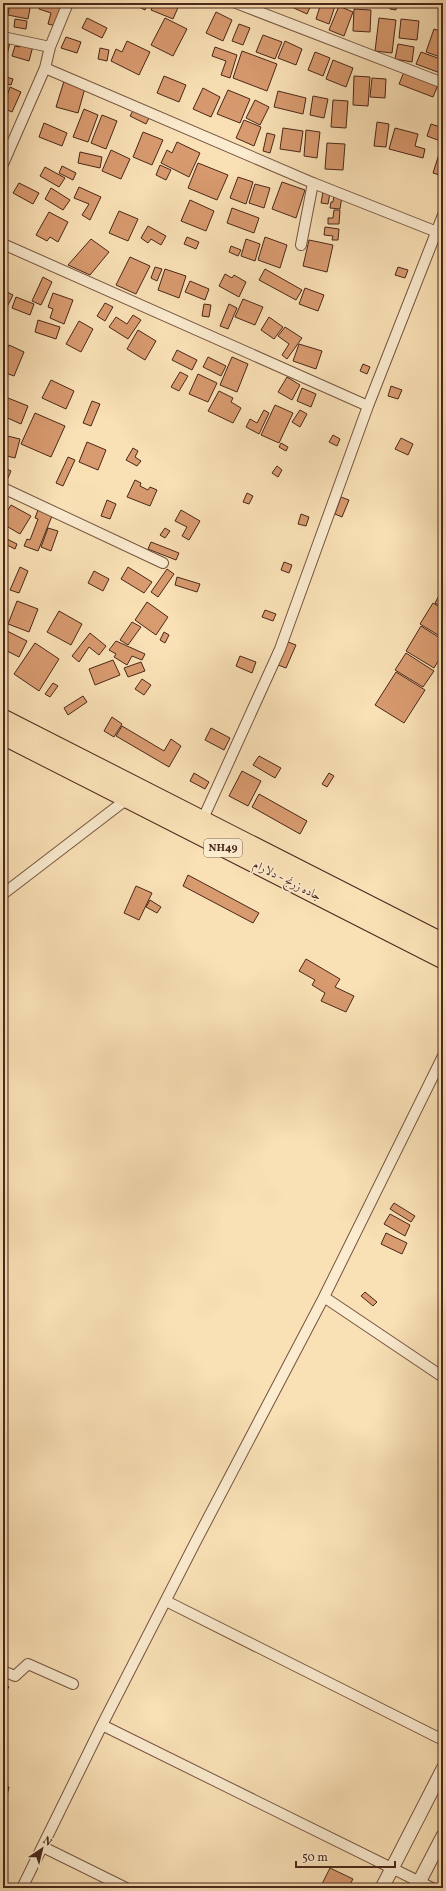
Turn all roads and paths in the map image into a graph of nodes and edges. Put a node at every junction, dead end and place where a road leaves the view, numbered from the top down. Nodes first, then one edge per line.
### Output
1 (68, 3) edge
2 (236, 3) edge
3 (3, 37) edge
4 (50, 47) junction
5 (45, 68) junction
6 (443, 84) edge
7 (3, 164) edge
8 (314, 183) junction
9 (443, 215) edge
10 (437, 232) junction
11 (3, 244) edge
12 (301, 245) dead end
13 (368, 406) junction
14 (3, 488) edge
15 (163, 563) dead end
16 (3, 718) edge
17 (3, 736) edge
18 (127, 800) junction
19 (199, 827) junction
20 (3, 894) edge
21 (442, 939) edge
22 (443, 960) edge
23 (443, 1056) edge
24 (324, 1297) junction
25 (443, 1377) edge
26 (166, 1601) junction
27 (3, 1671) edge
28 (73, 1684) dead end
29 (102, 1725) junction
30 (443, 1740) edge
31 (443, 1769) edge
32 (443, 1836) edge
33 (43, 1847) junction
34 (392, 1868) junction
35 (418, 1885) edge
36 (22, 1888) edge
37 (126, 1888) edge
38 (382, 1888) edge
39 (432, 1888) edge

1 - 4 street
2 - 6 street
3 - 4 street
4 - 5 street
5 - 7 street
5 - 8 street
8 - 10 street
8 - 12 street
9 - 10 street
10 - 13 street
11 - 13 street
13 - 19 street
14 - 15 street
16 - 19 highway, جاده زرنج - دلارام / NH49
17 - 18 highway, جاده زرنج - دلارام / NH49
18 - 19 highway, جاده زرنج - دلارام / NH49
18 - 20 street
19 - 21 highway, جاده زرنج - دلارام / NH49
19 - 22 highway, جاده زرنج - دلارام / NH49
23 - 24 street
24 - 25 street
24 - 26 street
26 - 29 street
26 - 30 street
27 - 28 street
29 - 33 street
29 - 34 street
31 - 34 street
32 - 35 street
33 - 36 street
33 - 37 street
34 - 35 street
34 - 38 street
35 - 39 street

